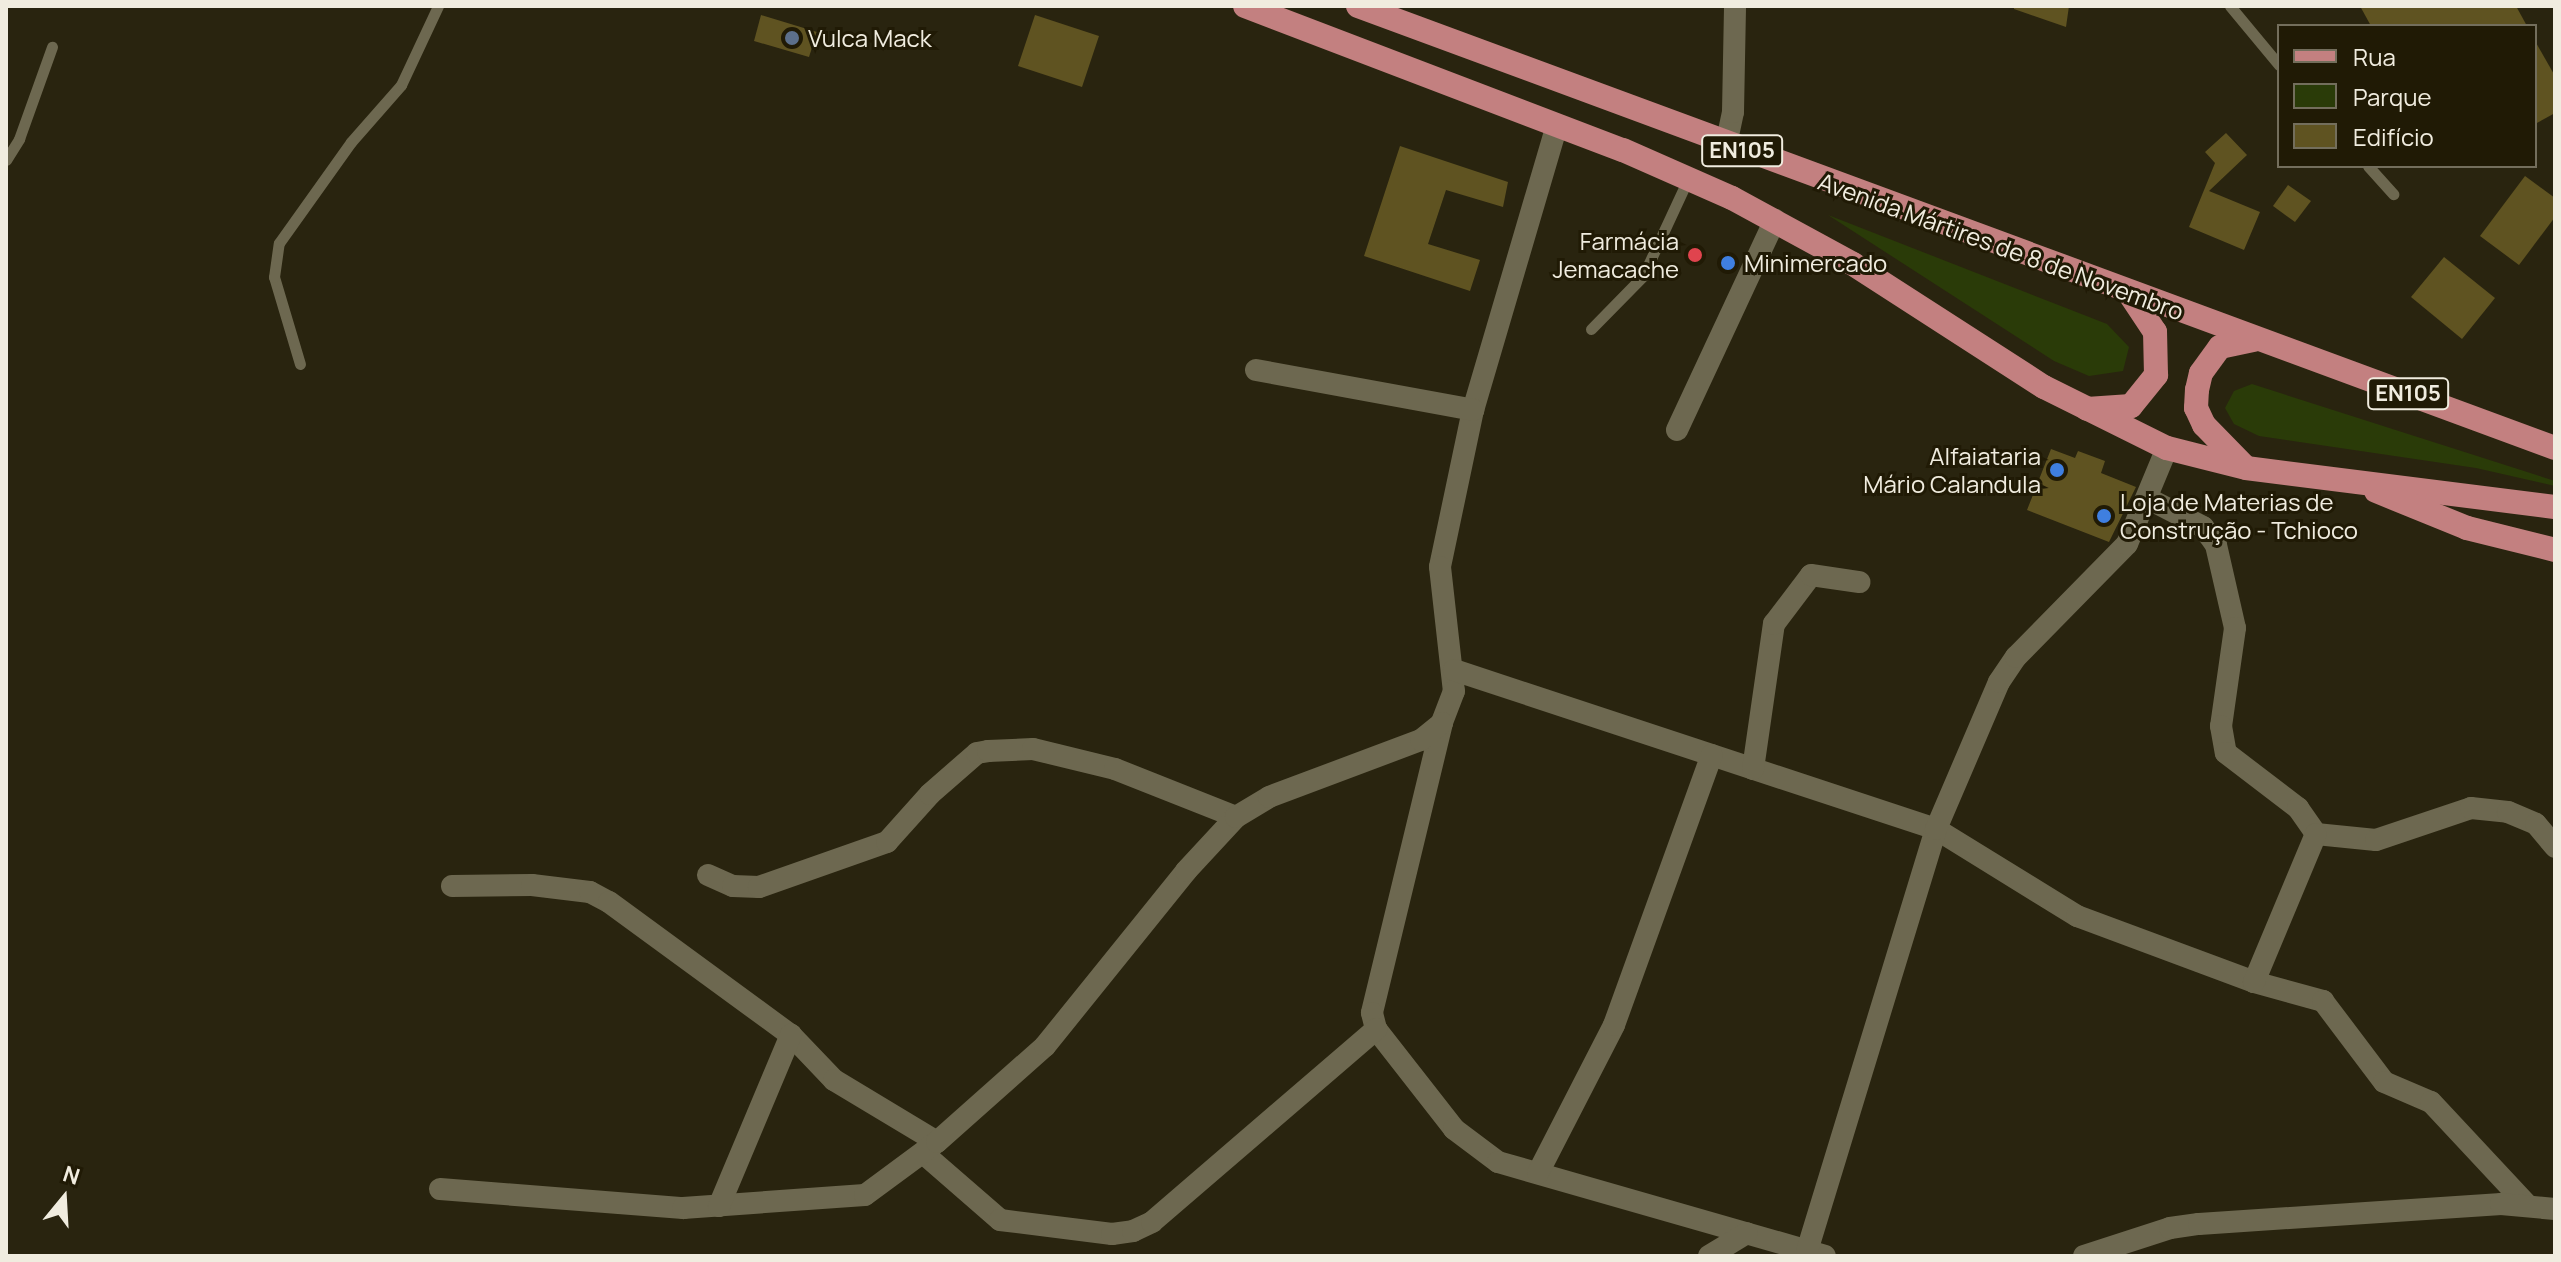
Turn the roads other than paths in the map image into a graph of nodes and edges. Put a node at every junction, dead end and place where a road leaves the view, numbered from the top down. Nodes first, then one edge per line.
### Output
1 (438, 6) edge
2 (1245, 6) edge
3 (1358, 6) edge
4 (1735, 6) edge
5 (2230, 6) edge
6 (52, 47) dead end
7 (2277, 63) edge
8 (1557, 125) junction
9 (1726, 145) junction
10 (6, 160) edge
11 (2370, 168) edge
12 (1688, 179) junction
13 (2393, 194) dead end
14 (1775, 220) junction
15 (2128, 293) junction
16 (1591, 329) dead end
17 (2261, 341) junction
18 (300, 364) dead end
19 (1256, 370) dead end
20 (2085, 409) junction
21 (1473, 410) junction
22 (1677, 430) dead end
23 (2167, 448) junction
24 (2555, 448) edge
25 (2246, 468) junction
26 (2355, 483) junction
27 (2149, 499) junction
28 (2555, 507) edge
29 (2555, 550) edge
30 (1859, 582) dead end
31 (1454, 670) junction
32 (1442, 723) junction
33 (1712, 755) junction
34 (1753, 769) junction
35 (1236, 817) junction
36 (1936, 829) junction
37 (2316, 834) junction
38 (2555, 847) edge
39 (708, 875) dead end
40 (452, 886) dead end
41 (2254, 982) junction
42 (1376, 1029) junction
43 (791, 1035) junction
44 (930, 1148) junction
45 (1538, 1173) junction
46 (440, 1189) dead end
47 (2527, 1205) junction
48 (719, 1206) junction
49 (2555, 1209) edge
50 (1747, 1233) junction
51 (1816, 1253) edge
52 (1709, 1256) edge
53 (2084, 1256) edge

1 - 18 lane
2 - 8 main road, EN105
3 - 9 main road, Avenida Mártires de 8 de Novembro / EN105
4 - 9 street
5 - 7 lane
6 - 10 lane
8 - 12 main road, EN105
8 - 21 street
9 - 15 main road, Avenida Mártires de 8 de Novembro / EN105
11 - 13 lane
12 - 14 main road, EN105
12 - 16 lane
14 - 20 main road, EN105
14 - 22 street
15 - 17 main road, Avenida Mártires de 8 de Novembro / EN105
15 - 20 main road
17 - 24 main road, Avenida Mártires de 8 de Novembro / EN105
17 - 25 main road
19 - 21 street
20 - 23 main road, EN105
21 - 31 street
23 - 25 main road, EN105
23 - 27 street
25 - 26 main road, EN105
26 - 28 main road, EN105
26 - 29 main road
27 - 36 street
27 - 37 street
30 - 34 street
31 - 32 street
31 - 33 street
32 - 35 street
32 - 42 street
33 - 34 street
33 - 45 street
34 - 36 street
35 - 39 street
35 - 44 street
36 - 41 street
36 - 51 street
37 - 38 street
37 - 41 street
40 - 43 street
41 - 47 street
42 - 44 street
42 - 45 street
43 - 44 street
43 - 48 street
44 - 48 street
45 - 50 street
46 - 48 street
47 - 49 street
47 - 53 street
50 - 51 street
50 - 52 street

